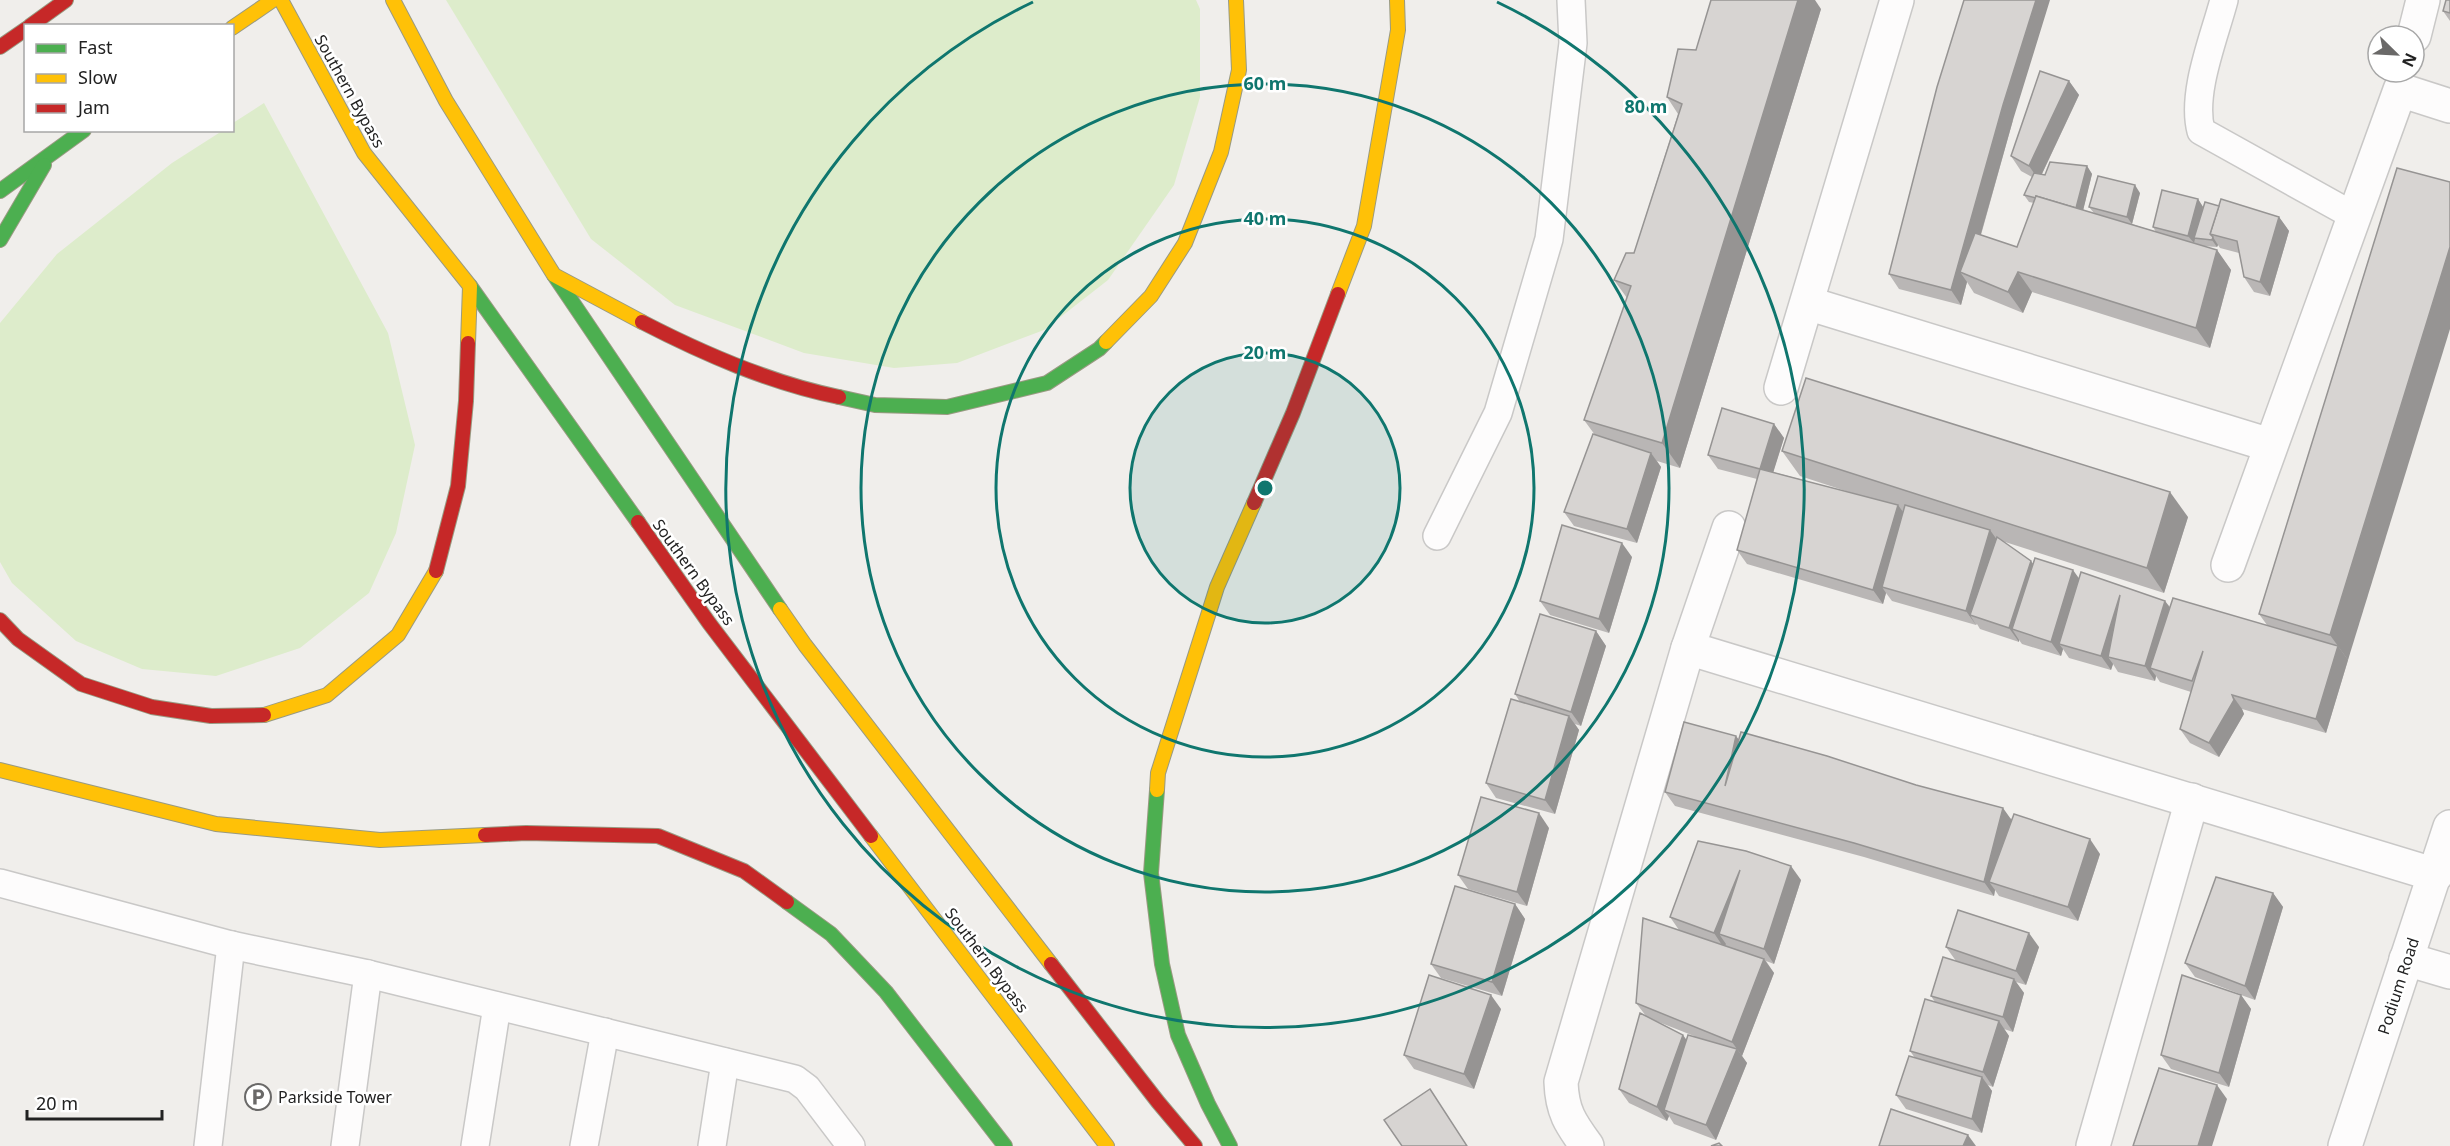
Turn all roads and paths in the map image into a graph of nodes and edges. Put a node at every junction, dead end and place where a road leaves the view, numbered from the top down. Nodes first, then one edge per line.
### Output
1 (66, 0) edge
2 (273, 0) edge
3 (281, 0) edge
4 (393, 0) edge
5 (1236, 0) edge
6 (1398, 0) edge
7 (1571, 0) edge
8 (1898, 0) edge
9 (2224, 0) edge
10 (2423, 0) edge
11 (33, 24) edge
12 (2417, 24) edge
13 (234, 27) edge
14 (24, 30) edge
15 (0, 47) edge
16 (2402, 84) edge
17 (2409, 84) edge
18 (2450, 106) edge
19 (81, 132) edge
20 (51, 153) junction
21 (0, 191) edge
22 (2354, 216) junction
23 (0, 240) edge
24 (554, 275) junction
25 (470, 286) junction
26 (1807, 303) junction
27 (1781, 388) dead end
28 (2270, 445) junction
29 (1729, 528) dead end
30 (1437, 536) dead end
31 (2228, 565) dead end
32 (0, 620) edge
33 (1688, 648) junction
34 (0, 770) edge
35 (2192, 800) junction
36 (2450, 827) edge
37 (2436, 875) junction
38 (0, 883) edge
39 (231, 945) junction
40 (2406, 959) junction
41 (2450, 972) edge
42 (368, 974) junction
43 (497, 1006) junction
44 (605, 1032) junction
45 (725, 1062) junction
46 (208, 1146) edge
47 (345, 1146) edge
48 (475, 1146) edge
49 (584, 1146) edge
50 (712, 1146) edge
51 (851, 1146) edge
52 (1005, 1146) edge
53 (1107, 1146) edge
54 (1195, 1146) edge
55 (1230, 1146) edge
56 (1587, 1146) edge
57 (2093, 1146) edge
58 (2345, 1146) edge

1 - 11 main road
2 - 13 main road
3 - 25 main road, Southern Bypass
4 - 24 main road
5 - 24 main road
6 - 55 main road
7 - 30 lane
8 - 26 street
9 - 22 lane
10 - 12 street
14 - 15 main road
16 - 22 street
17 - 18 street
19 - 20 main road
20 - 21 main road
20 - 23 main road
22 - 28 street
24 - 54 main road
25 - 32 main road
25 - 53 main road, Southern Bypass
26 - 27 street
26 - 28 street
28 - 31 street
29 - 33 street
33 - 35 street
33 - 56 street
34 - 52 main road
35 - 37 street
35 - 57 street
36 - 37 street, Podium Road
37 - 40 street, Podium Road
38 - 39 lane
39 - 42 lane
39 - 46 lane
40 - 41 street
40 - 58 street, Podium Road
42 - 43 lane
42 - 47 lane
43 - 44 lane
43 - 48 lane
44 - 45 lane
44 - 49 lane
45 - 50 lane
45 - 51 lane

